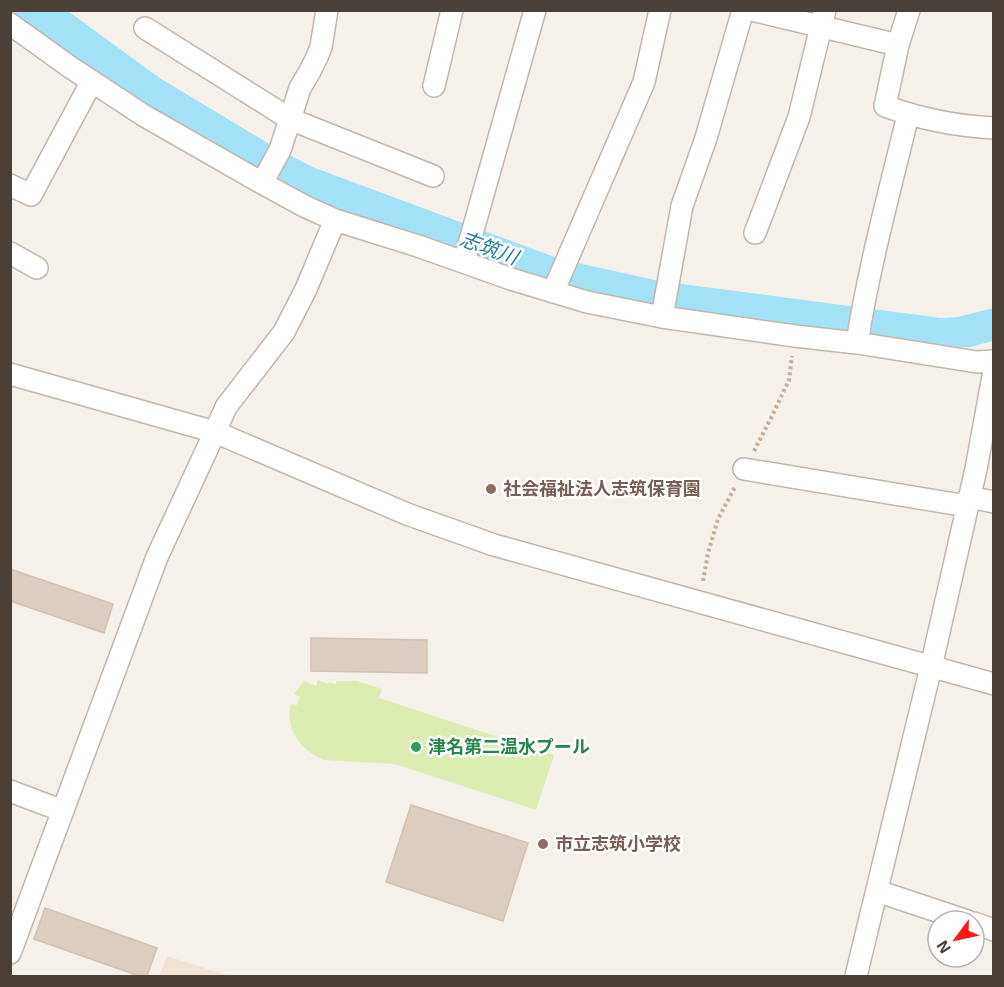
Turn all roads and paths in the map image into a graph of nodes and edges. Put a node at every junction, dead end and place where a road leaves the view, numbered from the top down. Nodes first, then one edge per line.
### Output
1 (327, 10) edge
2 (452, 10) edge
3 (535, 10) edge
4 (660, 10) edge
5 (743, 10) edge
6 (752, 10) edge
7 (909, 10) edge
8 (824, 18) edge
9 (10, 24) edge
10 (145, 28) dead end
11 (898, 45) junction
12 (92, 81) junction
13 (434, 86) dead end
14 (908, 115) junction
15 (290, 119) junction
16 (993, 128) edge
17 (433, 176) dead end
18 (262, 183) junction
19 (10, 185) edge
20 (335, 220) junction
21 (755, 233) dead end
22 (10, 253) edge
23 (464, 262) junction
24 (37, 268) dead end
25 (553, 292) junction
26 (662, 317) junction
27 (795, 336) junction
28 (857, 343) junction
29 (993, 360) edge
30 (993, 371) edge
31 (10, 374) edge
32 (215, 432) junction
33 (744, 469) junction
34 (968, 501) junction
35 (993, 502) edge
36 (700, 603) junction
37 (930, 667) junction
38 (993, 684) edge
39 (10, 791) edge
40 (63, 810) junction
41 (877, 891) junction
42 (932, 909) edge
43 (10, 953) edge
44 (856, 976) edge

1 - 15 street
2 - 13 street
3 - 23 street
4 - 25 street
5 - 26 street
6 - 8 street
7 - 11 street
8 - 11 street
8 - 21 street
9 - 12 street
10 - 15 street
11 - 14 street
12 - 18 street
12 - 19 street
14 - 16 street
14 - 28 street
15 - 17 street
15 - 18 street
18 - 20 street
20 - 23 street
20 - 32 street
22 - 24 street
23 - 25 street
25 - 26 street
26 - 27 street
27 - 28 street
27 - 33 path
28 - 29 street
30 - 34 street
31 - 32 street
32 - 36 street
32 - 40 street
33 - 34 street
33 - 36 path
34 - 35 street
34 - 37 street
36 - 37 street
37 - 38 street
37 - 41 street
39 - 40 street
40 - 43 street
41 - 42 street
41 - 44 street

